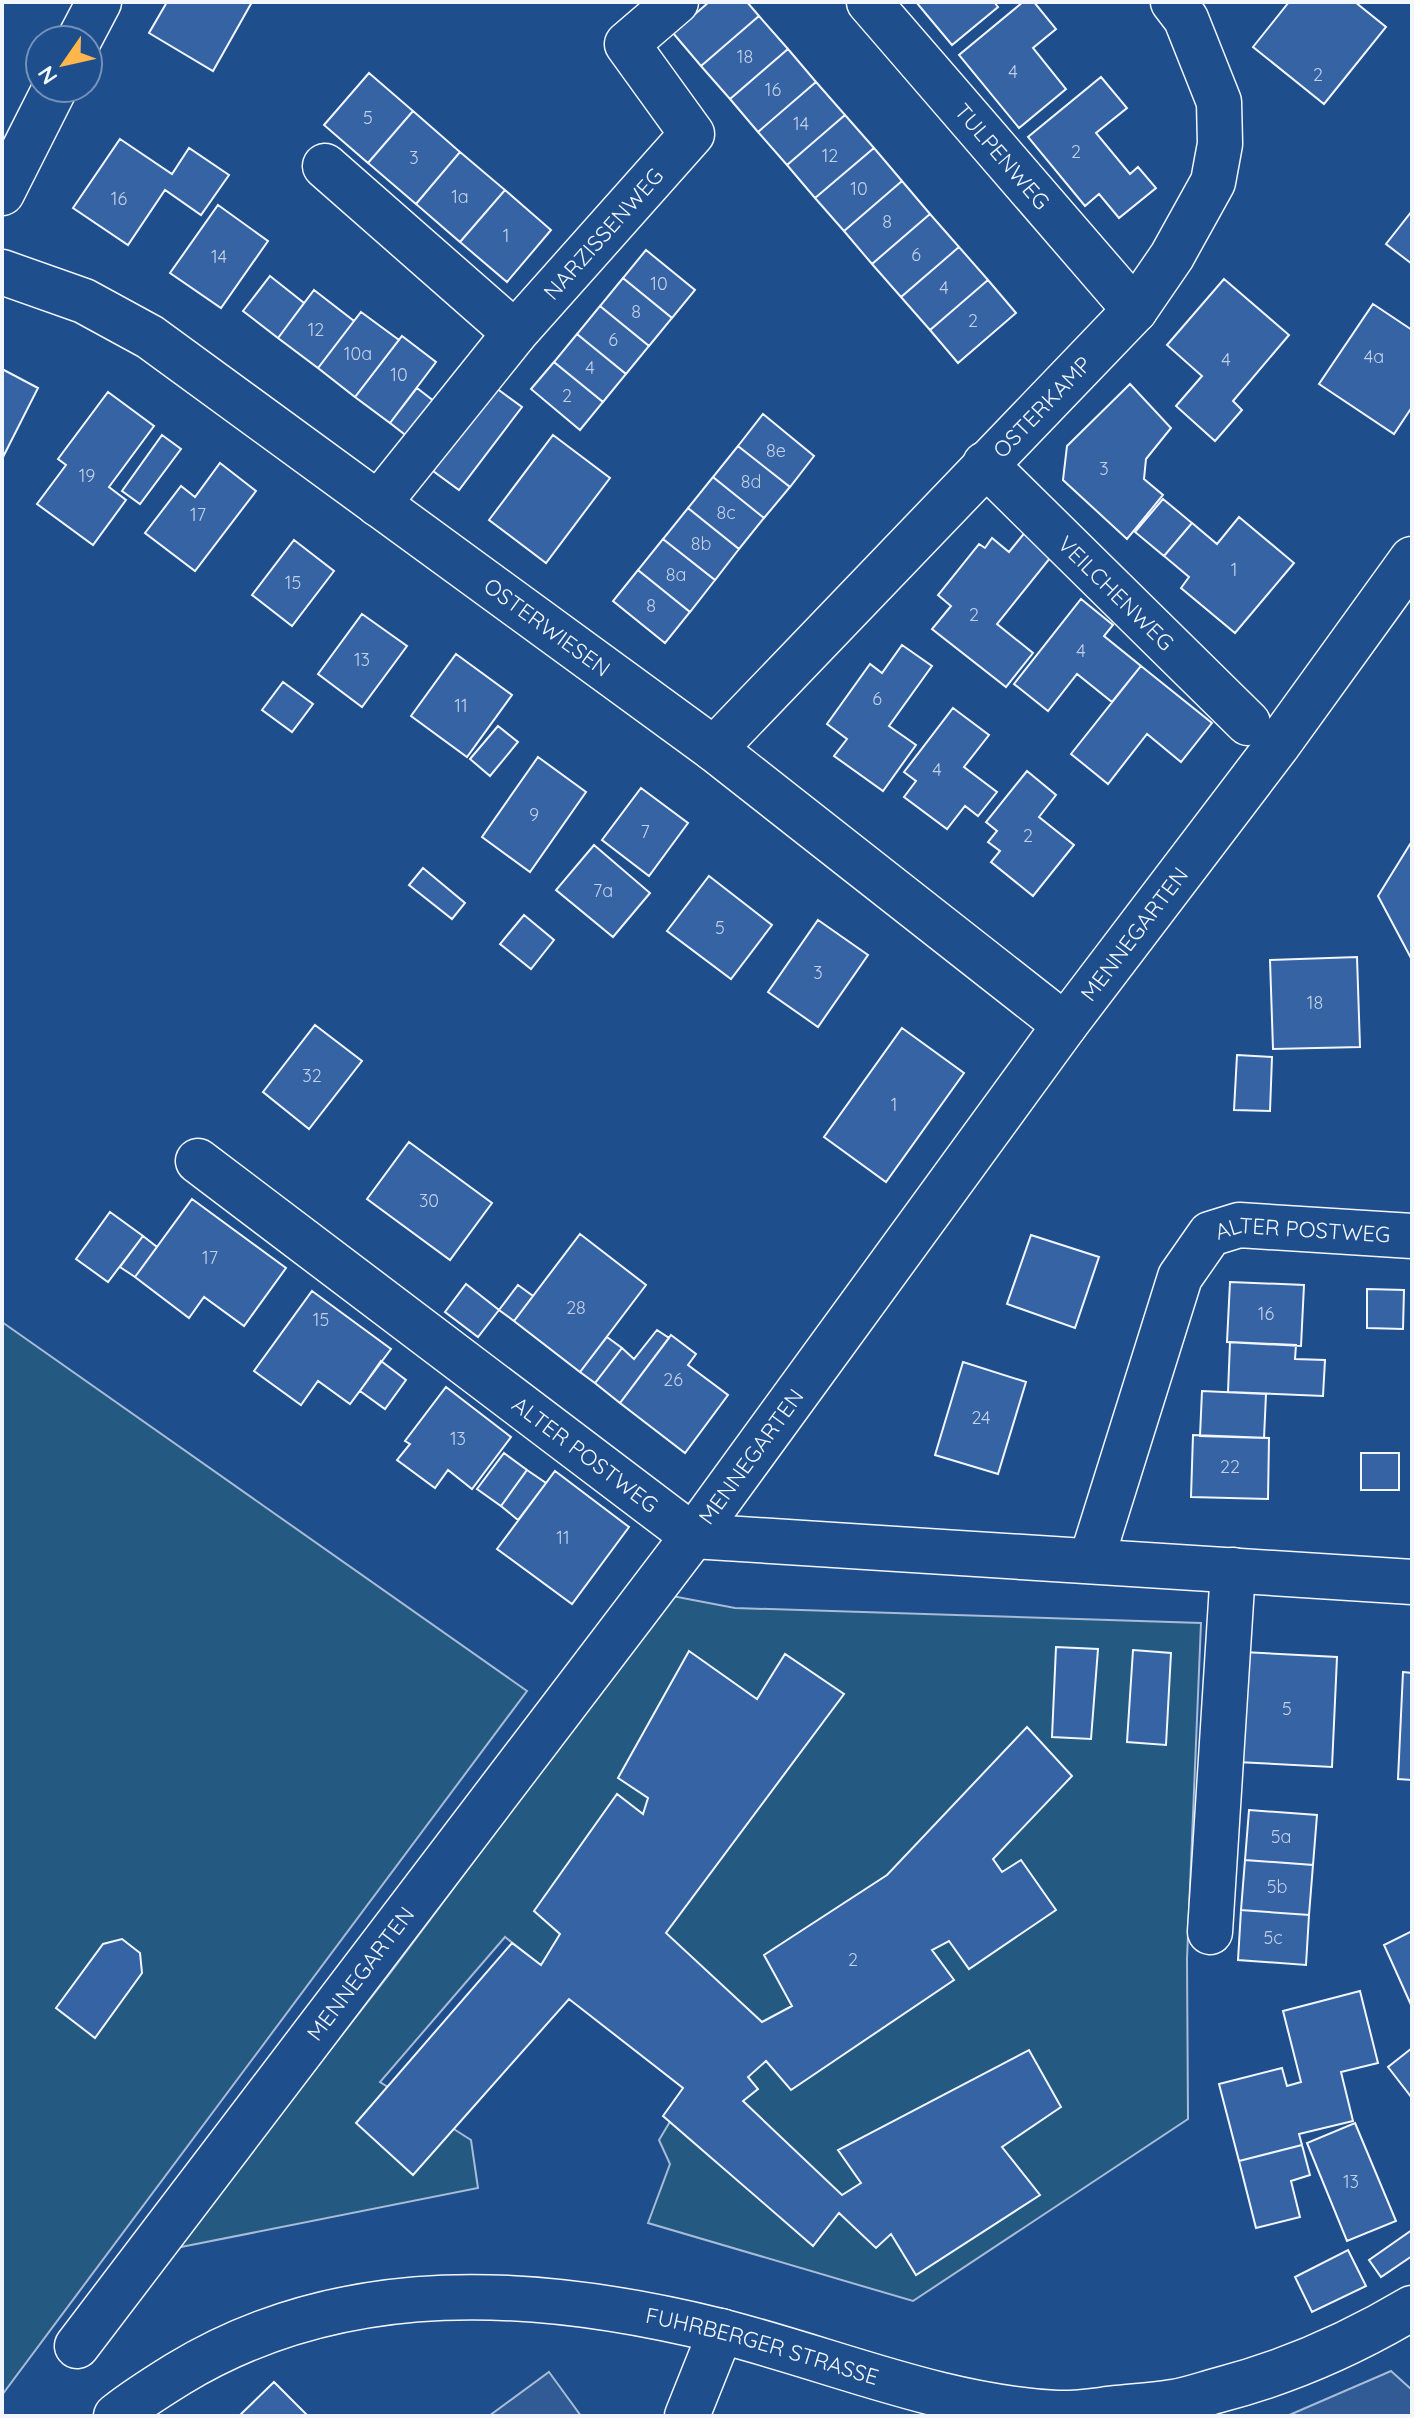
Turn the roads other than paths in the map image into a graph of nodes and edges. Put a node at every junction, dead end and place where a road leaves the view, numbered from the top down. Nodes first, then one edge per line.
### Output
1 (99, 2) edge
2 (676, 2) edge
3 (869, 2) edge
4 (1187, 8) edge
5 (87, 24) edge
6 (47, 104) edge
7 (325, 166) dead end
8 (2, 193) edge
9 (2, 272) edge
10 (1135, 310) junction
11 (515, 333) junction
12 (985, 464) junction
13 (378, 504) junction
14 (1412, 559) edge
15 (1248, 723) dead end
16 (714, 749) junction
17 (1065, 1025) junction
18 (198, 1161) dead end
19 (1412, 1236) edge
20 (693, 1536) junction
21 (1091, 1561) junction
22 (1233, 1570) junction
23 (1412, 1582) edge
24 (1210, 1932) dead end
25 (1412, 2308) edge
26 (721, 2331) junction
27 (77, 2346) dead end
28 (1176, 2409) edge
29 (116, 2416) edge
30 (687, 2416) edge

1 - 5 street
2 - 11 street, NARZISSENWEG
3 - 10 street, TULPENWEG
4 - 10 street, OSTERKAMP
6 - 8 street
7 - 11 street
9 - 13 street, OSTERWIESEN
10 - 12 street, OSTERKAMP
11 - 13 street, NARZISSENWEG
12 - 15 street, VEILCHENWEG
12 - 16 street, OSTERKAMP
13 - 16 street, OSTERWIESEN
14 - 17 street, MENNEGARTEN
16 - 17 street, OSTERWIESEN
17 - 20 street, MENNEGARTEN
18 - 20 street, ALTER POSTWEG
19 - 21 street, ALTER POSTWEG
20 - 21 street
20 - 27 street, MENNEGARTEN
21 - 22 street
22 - 23 street
22 - 24 street
25 - 28 street, FUHRBERGER STRASSE
26 - 28 street, FUHRBERGER STRASSE
26 - 29 street, FUHRBERGER STRASSE
26 - 30 street

